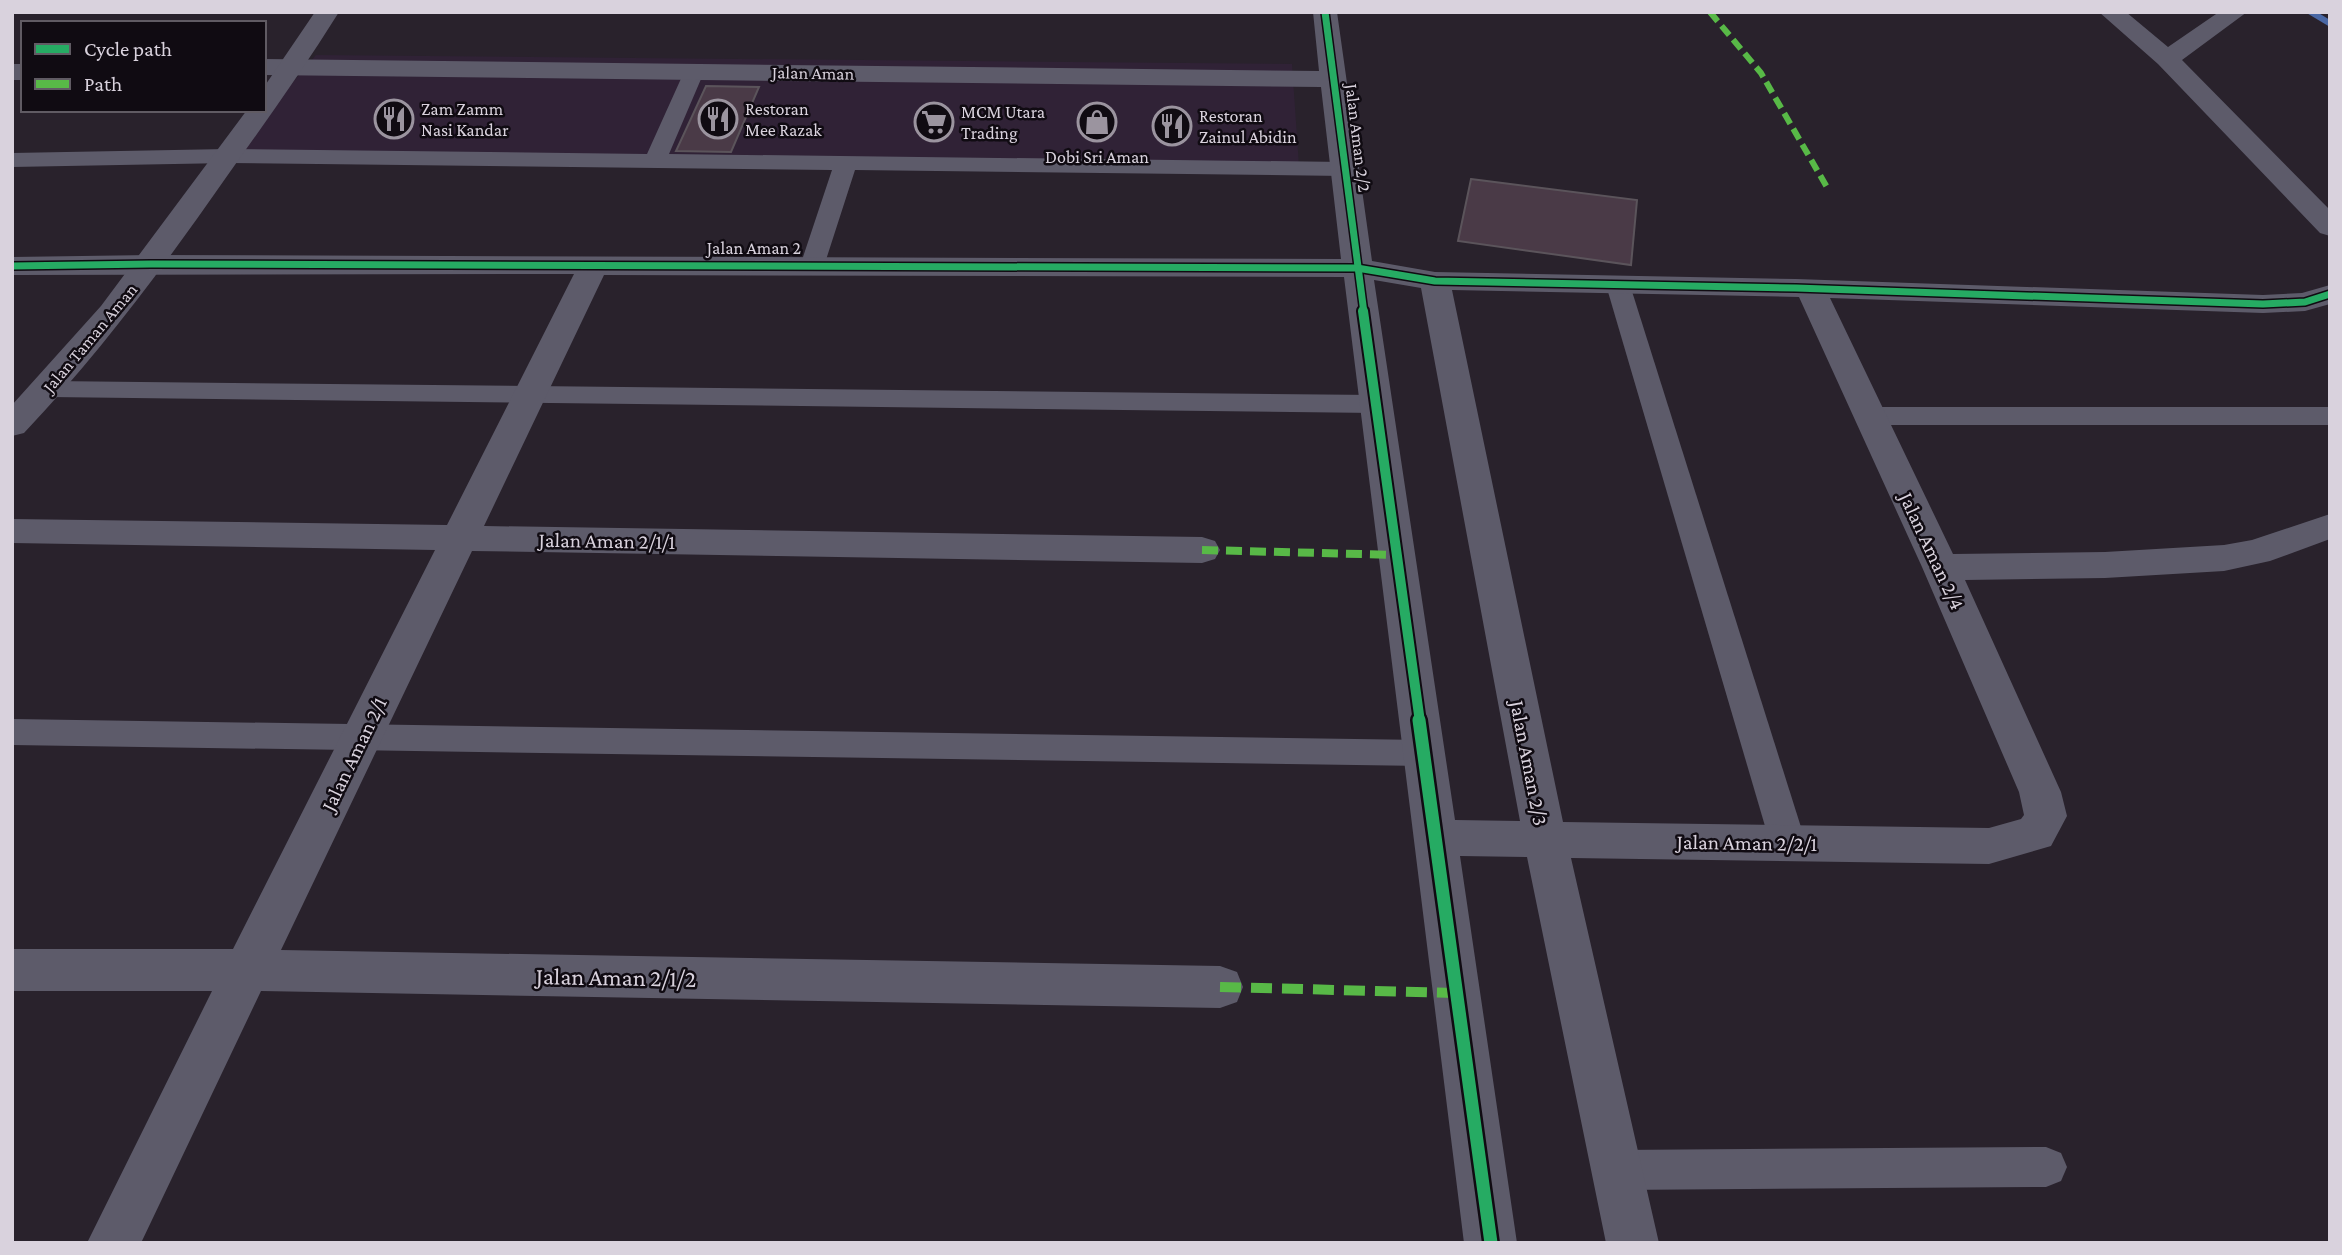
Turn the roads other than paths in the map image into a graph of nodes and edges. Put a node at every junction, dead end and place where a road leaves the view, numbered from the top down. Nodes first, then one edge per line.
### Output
1 (327, 12) edge
2 (1325, 12) edge
3 (2112, 12) edge
4 (2235, 12) edge
5 (2167, 58) junction
6 (293, 66) junction
7 (266, 67) edge
8 (694, 72) junction
9 (1333, 79) junction
10 (266, 103) edge
11 (260, 112) edge
12 (228, 156) junction
13 (12, 160) edge
14 (655, 161) junction
15 (846, 163) junction
16 (1344, 169) junction
17 (2330, 227) edge
18 (151, 264) junction
19 (594, 265) junction
20 (12, 266) edge
21 (812, 266) junction
22 (1357, 268) junction
23 (1435, 281) junction
24 (1618, 285) junction
25 (1810, 289) junction
26 (2330, 294) edge
27 (50, 389) junction
28 (530, 396) junction
29 (1376, 404) junction
30 (2330, 415) edge
31 (1868, 416) junction
32 (12, 425) edge
33 (2330, 526) edge
34 (12, 531) edge
35 (460, 538) junction
36 (1202, 550) dead end
37 (1941, 567) junction
38 (12, 732) edge
39 (362, 737) junction
40 (1424, 753) junction
41 (2046, 816) joint
42 (1436, 838) junction
43 (1545, 840) junction
44 (1788, 843) junction
45 (12, 970) edge
46 (247, 970) junction
47 (1220, 987) dead end
48 (2046, 1167) dead end
49 (1618, 1171) junction
50 (113, 1243) edge
51 (1491, 1243) edge
52 (1633, 1243) edge

1 - 6 street
2 - 9 street, Jalan Aman 2/2
3 - 5 street
4 - 5 street
5 - 17 street
6 - 7 street, Jalan Aman
6 - 8 street, Jalan Aman
6 - 10 street
8 - 9 street, Jalan Aman
8 - 14 lane
9 - 16 street, Jalan Aman 2/2
11 - 12 street, Jalan Taman Aman
12 - 13 lane
12 - 14 lane
12 - 18 street, Jalan Taman Aman
14 - 15 lane
15 - 16 lane
15 - 21 lane
16 - 22 street, Jalan Aman 2/2
18 - 19 street, Jalan Aman 2
18 - 20 street, Jalan Aman 2
18 - 27 street, Jalan Taman Aman
19 - 21 street, Jalan Aman 2
19 - 28 street, Jalan Aman 2/1
21 - 22 street, Jalan Aman 2
22 - 23 street, Jalan Aman 2
22 - 29 street, Jalan Aman 2/2
23 - 24 street, Jalan Aman 2
23 - 43 street, Jalan Aman 2/3
24 - 25 street, Jalan Aman 2
24 - 44 lane
25 - 26 street, Jalan Aman 2
25 - 31 street, Jalan Aman 2/4
27 - 28 lane
27 - 32 street, Jalan Taman Aman
28 - 29 lane
28 - 35 street, Jalan Aman 2/1
29 - 40 street, Jalan Aman 2/2
30 - 31 lane
31 - 37 street, Jalan Aman 2/4
33 - 37 street
34 - 35 street, Jalan Aman 2/1/1
35 - 36 street, Jalan Aman 2/1/1
35 - 39 street, Jalan Aman 2/1
37 - 41 street, Jalan Aman 2/4
38 - 39 lane
39 - 40 lane
39 - 46 street, Jalan Aman 2/1
40 - 42 street, Jalan Aman 2/2
41 - 44 street, Jalan Aman 2/2/1
42 - 43 street, Jalan Aman 2/2/1
42 - 51 street, Jalan Aman 2/2
43 - 44 street, Jalan Aman 2/2/1
43 - 49 street, Jalan Aman 2/3
45 - 46 street, Jalan Aman 2/1/2
46 - 47 street, Jalan Aman 2/1/2
46 - 50 street, Jalan Aman 2/1
48 - 49 lane
49 - 52 street, Jalan Aman 2/3

